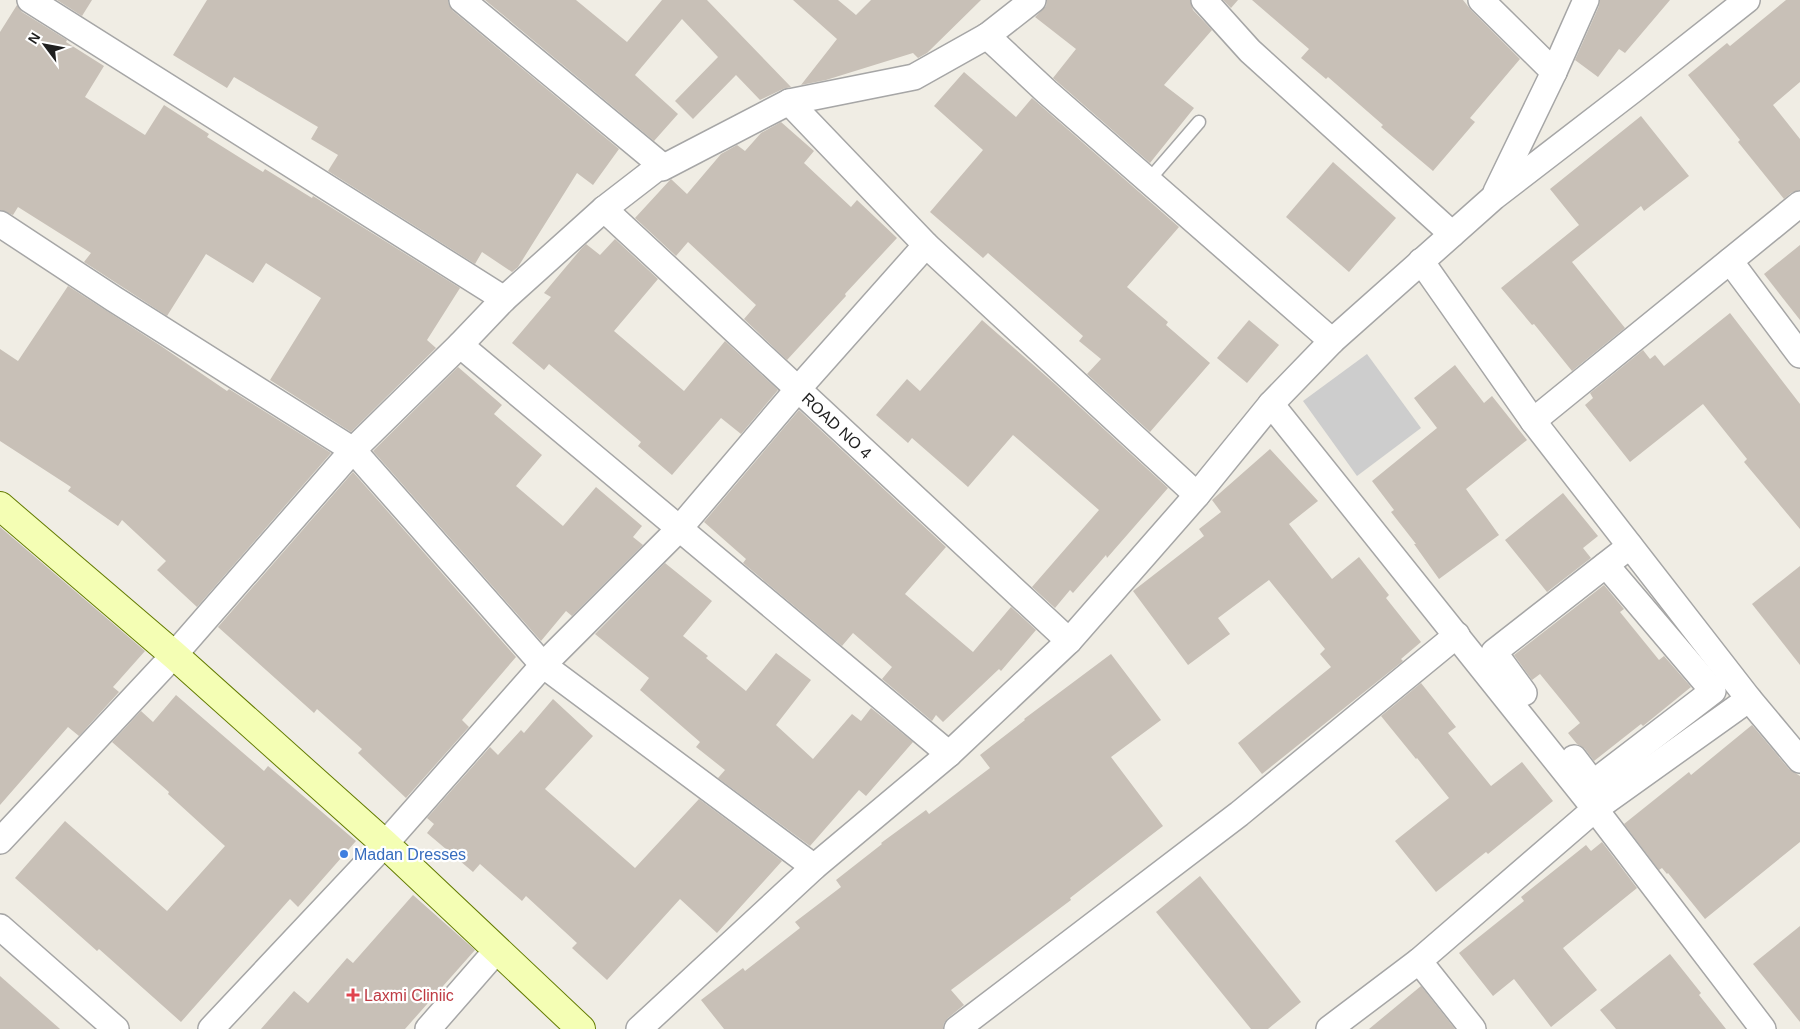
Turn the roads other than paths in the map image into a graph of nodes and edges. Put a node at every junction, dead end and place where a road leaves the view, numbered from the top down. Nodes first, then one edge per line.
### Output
1 (30, 0) edge
2 (462, 0) edge
3 (1032, 0) edge
4 (1204, 0) edge
5 (1481, 0) edge
6 (1586, 0) edge
7 (1747, 0) edge
8 (987, 36) junction
9 (1554, 72) junction
10 (789, 102) junction
11 (1198, 122) dead end
12 (661, 165) junction
13 (1148, 181) junction
14 (1494, 197) junction
15 (1800, 204) edge
16 (604, 209) junction
17 (0, 224) edge
18 (1452, 234) junction
19 (926, 244) junction
20 (1421, 261) junction
21 (1730, 261) junction
22 (504, 299) junction
23 (1332, 341) junction
24 (460, 345) junction
25 (1800, 355) edge
26 (798, 389) junction
27 (1272, 404) junction
28 (1533, 421) junction
29 (353, 450) junction
30 (1197, 495) junction
31 (1, 508) edge
32 (678, 529) junction
33 (1630, 546) junction
34 (1606, 565) junction
35 (1648, 569) junction
36 (1626, 588) junction
37 (1457, 635) junction
38 (1070, 640) junction
39 (174, 655) junction
40 (543, 665) junction
41 (1749, 699) junction
42 (949, 754) junction
43 (1800, 760) edge
44 (1594, 809) junction
45 (0, 841) edge
46 (385, 844) junction
47 (814, 867) junction
48 (0, 927) edge
49 (497, 950) junction
50 (1419, 961) junction
51 (116, 1029) edge
52 (211, 1029) edge
53 (428, 1029) edge
54 (581, 1029) edge
55 (639, 1029) edge
56 (957, 1029) edge
57 (1330, 1029) edge
58 (1473, 1029) edge
59 (1763, 1029) edge

1 - 22 street
2 - 12 street
3 - 8 street
4 - 18 street
5 - 9 street
6 - 9 street
7 - 14 street
8 - 10 street
8 - 13 street
9 - 14 street
10 - 12 street
10 - 19 street
11 - 13 lane
12 - 16 street
13 - 23 street
14 - 18 street
15 - 21 street
16 - 22 street
16 - 26 street, ROAD NO 4
17 - 29 street
18 - 20 street
19 - 26 street
19 - 30 street
20 - 23 street
20 - 28 street
21 - 25 street
21 - 28 street
22 - 24 street
23 - 27 street
24 - 29 street
24 - 32 street
26 - 32 street
26 - 38 street, ROAD NO 4
27 - 30 street
27 - 37 street
28 - 33 street
29 - 39 street
29 - 40 street
30 - 38 street
31 - 39 street
32 - 40 street
32 - 42 street
33 - 34 street
33 - 35 street
34 - 36 street
34 - 36 street
35 - 36 street
35 - 41 street
37 - 44 street
37 - 56 street
38 - 42 street
39 - 45 street
39 - 46 street
40 - 46 street
40 - 47 street
41 - 43 street
41 - 44 street
42 - 47 street
44 - 50 street
44 - 59 street
46 - 49 street
46 - 52 street
47 - 55 street
48 - 51 street
49 - 53 street
49 - 54 street
50 - 57 street
50 - 58 street

